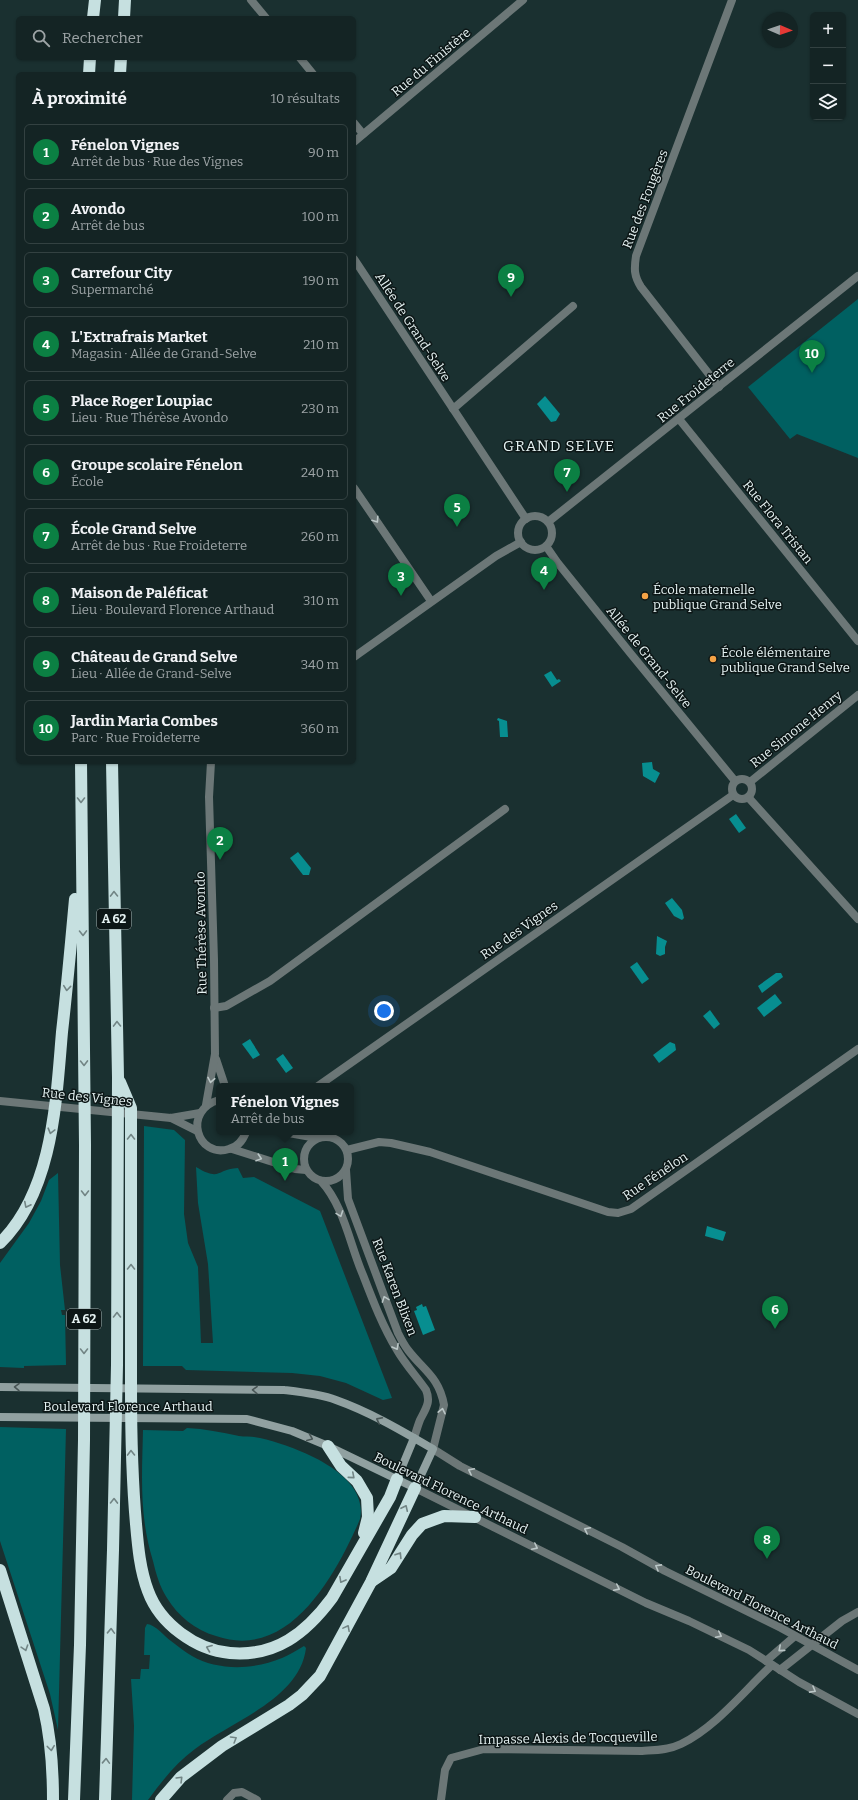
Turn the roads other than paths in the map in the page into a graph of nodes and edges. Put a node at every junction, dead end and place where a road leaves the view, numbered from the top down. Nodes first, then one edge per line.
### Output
1 (95, 0) edge
2 (125, 0) edge
3 (251, 0) edge
4 (524, 0) edge
5 (732, 0) edge
6 (93, 16) edge
7 (124, 16) edge
8 (264, 16) edge
9 (90, 60) edge
10 (121, 60) edge
11 (302, 60) edge
12 (89, 72) edge
13 (120, 72) edge
14 (311, 72) edge
15 (356, 125) edge
16 (363, 134) junction
17 (356, 140) edge
18 (356, 262) edge
19 (858, 276) edge
20 (573, 306) dead end
21 (719, 386) junction
22 (453, 409) junction
23 (679, 419) junction
24 (356, 491) edge
25 (526, 519) junction
26 (548, 522) junction
27 (521, 542) junction
28 (546, 546) junction
29 (431, 601) junction
30 (858, 641) edge
31 (356, 656) edge
32 (858, 695) edge
33 (81, 764) edge
34 (112, 764) edge
35 (211, 764) edge
36 (735, 781) junction
37 (750, 782) junction
38 (733, 795) junction
39 (748, 797) junction
40 (505, 809) dead end
41 (81, 838) junction
42 (858, 919) edge
43 (214, 1008) junction
44 (858, 1049) edge
45 (215, 1054) junction
46 (118, 1077) junction
47 (224, 1083) edge
48 (322, 1083) edge
49 (0, 1101) edge
50 (216, 1101) edge
51 (206, 1105) junction
52 (200, 1113) junction
53 (171, 1118) junction
54 (198, 1132) junction
55 (245, 1135) edge
56 (300, 1135) edge
57 (317, 1138) junction
58 (232, 1149) junction
59 (347, 1150) junction
60 (306, 1170) junction
61 (346, 1170) junction
62 (320, 1181) junction
63 (0, 1243) edge
64 (0, 1387) edge
65 (0, 1417) edge
66 (414, 1438) junction
67 (328, 1446) junction
68 (433, 1449) junction
69 (397, 1479) junction
70 (415, 1488) junction
71 (475, 1518) junction
72 (361, 1546) junction
73 (0, 1570) edge
74 (372, 1582) junction
75 (858, 1612) edge
76 (796, 1636) junction
77 (812, 1645) junction
78 (769, 1663) junction
79 (780, 1670) junction
80 (858, 1670) edge
81 (858, 1714) edge
82 (53, 1800) edge
83 (74, 1800) edge
84 (105, 1800) edge
85 (161, 1800) edge
86 (227, 1800) edge
87 (257, 1800) edge
88 (440, 1800) edge

1 - 6 highway
2 - 7 highway
3 - 8 street
4 - 16 street, Rue du Finistère
5 - 21 street, Rue des Fougères
9 - 12 highway
10 - 13 highway
11 - 14 street
15 - 16 street
16 - 17 street, Rue du Finistère
18 - 22 street, Allée de Grand-Selve
19 - 21 street, Rue Froideterre
20 - 22 street
21 - 23 street, Rue Froideterre
22 - 25 street, Allée de Grand-Selve
23 - 26 street, Rue Froideterre
23 - 30 street, Rue Flora Tristan
24 -> 29 street
25 - 26 street
25 - 27 street
26 - 28 street
27 - 28 street
27 - 29 street
28 - 36 street, Allée de Grand-Selve
29 - 31 street
32 - 37 street, Rue Simone Henry
33 -> 41 highway, A 62
46 -> 34 highway, A 62
35 - 43 street, Rue Thérèse Avondo
36 - 37 street
36 - 38 street
37 - 39 street
38 - 39 street
38 - 48 street, Rue des Vignes
39 - 42 street
40 - 43 street
41 -> 63 highway
41 -> 83 highway, A 62
43 - 45 street
44 - 59 street, Rue Fénélon
45 - 47 street
45 -> 51 street
72 -> 46 highway
84 -> 46 highway, A 62
49 - 53 street, Rue des Vignes
50 - 51 street
51 - 52 street
52 - 53 street, Rue des Vignes
52 - 54 street
53 - 54 street, Rue des Vignes
54 - 58 street
55 - 58 street
56 - 57 street
57 - 59 street
57 - 60 street
58 -> 60 street
59 - 61 street
60 - 62 street
61 - 62 street
68 -> 61 street, Rue Karen Blixen
62 -> 66 street, Rue Karen Blixen
66 -> 64 main road, Boulevard Florence Arthaud
65 -> 67 main road, Boulevard Florence Arthaud
66 - 68 main road, Boulevard Florence Arthaud
66 - 69 main road
67 - 69 main road, Boulevard Florence Arthaud
67 -> 72 highway
68 - 70 main road
76 -> 68 street, Boulevard Florence Arthaud
69 - 70 main road, Boulevard Florence Arthaud
69 - 72 highway
70 - 71 street, Boulevard Florence Arthaud
74 -> 70 highway
74 -> 71 highway
71 -> 78 street, Boulevard Florence Arthaud
73 -> 82 highway
85 -> 74 highway
75 - 77 street
76 - 77 street, Boulevard Florence Arthaud
76 -> 78 street, Impasse Alexis de Tocqueville
77 - 79 street
77 - 80 street, Boulevard Florence Arthaud
78 - 79 street, Boulevard Florence Arthaud
78 - 88 street, Impasse Alexis de Tocqueville
79 -> 81 street, Boulevard Florence Arthaud
86 - 87 street

